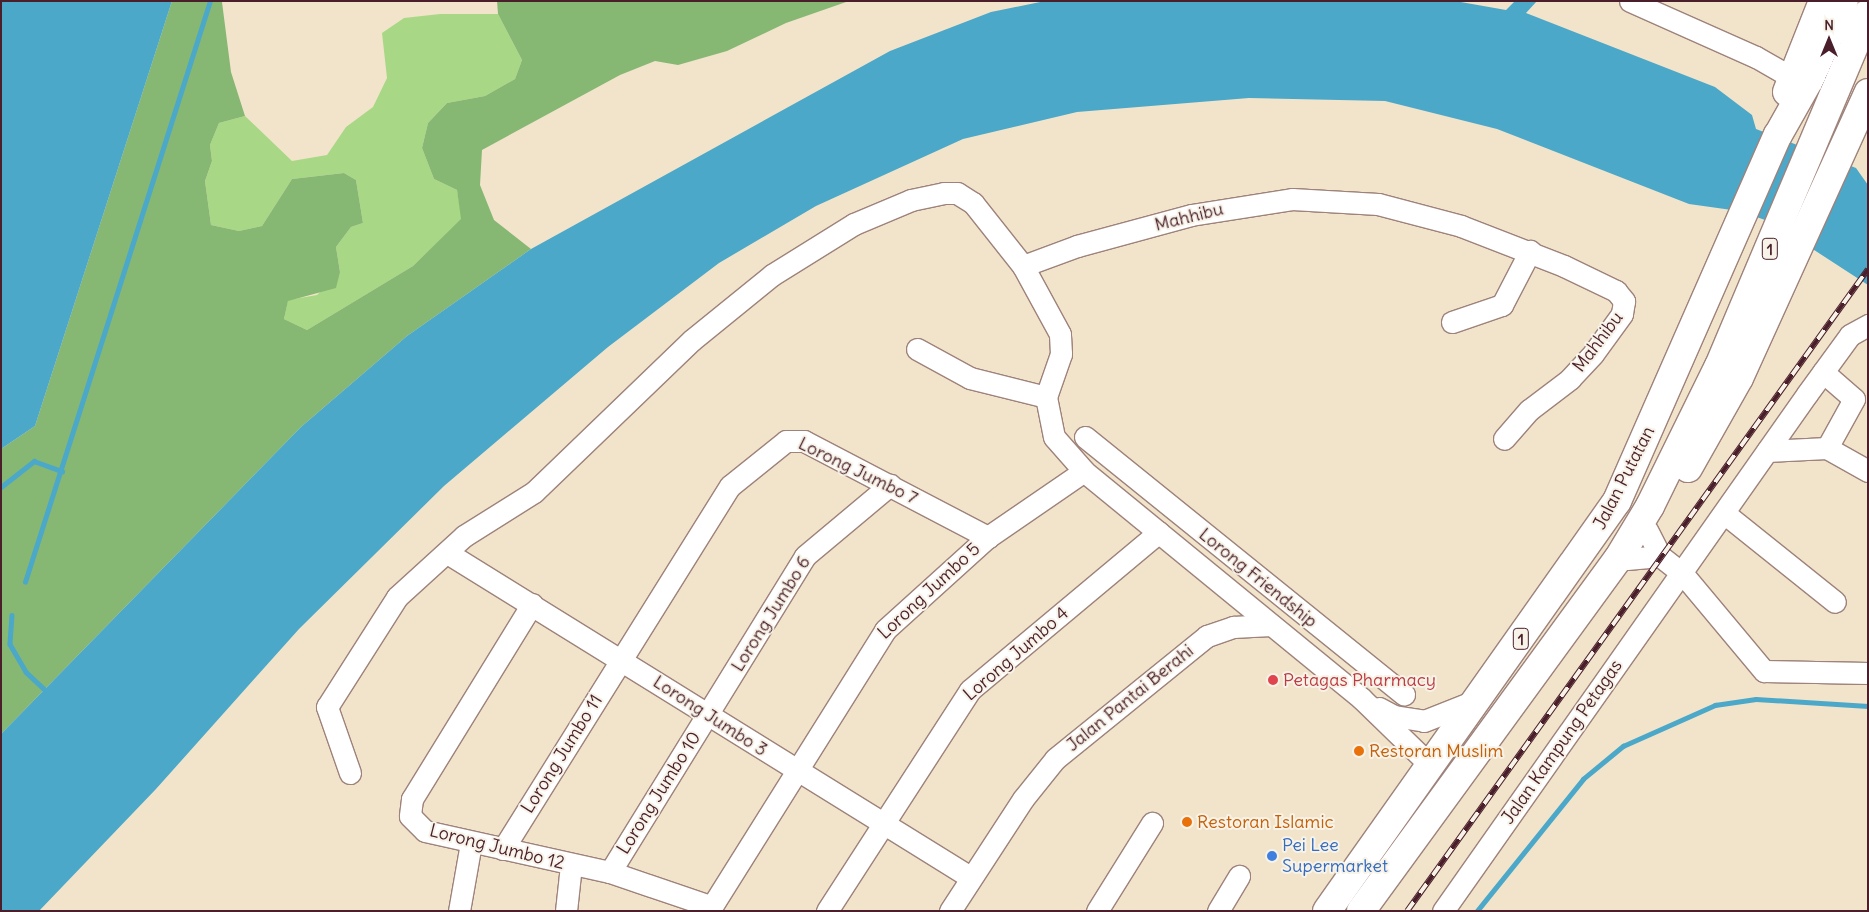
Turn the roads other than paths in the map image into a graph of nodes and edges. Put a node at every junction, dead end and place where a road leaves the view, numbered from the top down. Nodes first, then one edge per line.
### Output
1 (1824, 1) edge
2 (1844, 1) edge
3 (1637, 2) edge
4 (1868, 13) edge
5 (1791, 77) junction
6 (1868, 93) edge
7 (1778, 135) junction
8 (1530, 251) junction
9 (1023, 266) junction
10 (1452, 322) dead end
11 (1868, 325) edge
12 (917, 349) dead end
13 (1729, 372) junction
14 (1823, 372) junction
15 (1046, 397) junction
16 (1085, 437) dead end
17 (1504, 438) dead end
18 (1827, 448) junction
19 (1767, 451) junction
20 (1113, 461) junction
21 (1868, 471) edge
22 (1089, 475) junction
23 (890, 485) junction
24 (1724, 513) junction
25 (1647, 530) junction
26 (1159, 532) junction
27 (988, 536) junction
28 (449, 554) junction
29 (1660, 556) junction
30 (1627, 559) junction
31 (1682, 573) junction
32 (1600, 584) junction
33 (1836, 602) dead end
34 (532, 604) junction
35 (1271, 625) junction
36 (621, 658) junction
37 (1868, 673) edge
38 (1404, 694) dead end
39 (1361, 698) junction
40 (1477, 700) junction
41 (708, 714) junction
42 (1431, 766) junction
43 (794, 770) junction
44 (350, 773) dead end
45 (1152, 823) dead end
46 (882, 824) junction
47 (471, 843) junction
48 (503, 849) junction
49 (571, 865) junction
50 (610, 872) junction
51 (1240, 876) dead end
52 (970, 877) junction
53 (710, 908) edge
54 (459, 911) edge
55 (566, 911) edge
56 (827, 911) edge
57 (950, 911) edge
58 (1097, 911) edge
59 (1218, 911) edge
60 (1327, 911) edge
61 (1361, 911) edge
62 (1443, 911) edge

1 - 5 highway
2 - 7 highway, Jalan Putatan / 1
3 - 5 street
4 - 13 highway, Jalan Putatan / 1
5 - 7 highway
6 - 13 highway
7 - 40 highway, Jalan Putatan / 1
8 - 9 street, Mahhibu
8 - 10 street
8 - 17 street, Mahhibu
9 - 15 street
9 - 28 street
11 - 14 street, Jalan Kampung Petagas
12 - 15 street
13 - 25 highway
13 - 32 highway, Jalan Putatan / 1
14 - 18 street
14 - 19 street, Jalan Kampung Petagas
15 - 22 street
16 - 20 street, Lorong Friendship
18 - 19 street
18 - 21 street
19 - 24 street, Jalan Kampung Petagas
20 - 22 street
20 - 38 street, Lorong Friendship
22 - 26 street
22 - 27 street, Lorong Jumbo 5
23 - 27 street, Lorong Jumbo 7
23 - 36 street, Lorong Jumbo 7
23 - 41 street, Lorong Jumbo 6
24 - 31 street, Jalan Kampung Petagas
24 - 33 street
25 - 29 street
25 - 30 highway
26 - 35 street
26 - 46 street, Lorong Jumbo 4
27 - 43 street, Lorong Jumbo 5
28 - 34 street, Lorong Jumbo 3
28 - 44 street
29 - 30 street
29 - 31 street
30 - 32 highway
31 - 37 street
31 - 62 street, Jalan Kampung Petagas
32 - 61 highway, Jalan Putatan / 1
34 - 36 street, Lorong Jumbo 3
34 - 47 street, Lorong Jumbo 12
35 - 39 street
35 - 52 street, Jalan Pantai Berahi
36 - 41 street, Lorong Jumbo 3
36 - 48 street, Lorong Jumbo 11
39 - 40 street
39 - 42 street
40 - 42 highway, Jalan Putatan / 1
41 - 43 street, Lorong Jumbo 3
41 - 50 street, Lorong Jumbo 10
42 - 60 highway, Jalan Putatan / 1
43 - 46 street, Lorong Jumbo 3
43 - 53 street, Lorong Jumbo 5
45 - 58 street
46 - 52 street, Lorong Jumbo 3
46 - 56 street, Lorong Jumbo 4
47 - 48 street, Lorong Jumbo 12
47 - 54 street
48 - 49 street, Lorong Jumbo 12
49 - 50 street, Lorong Jumbo 12
49 - 55 street
50 - 53 street, Lorong Jumbo 12
51 - 59 street
52 - 57 street, Jalan Pantai Berahi

